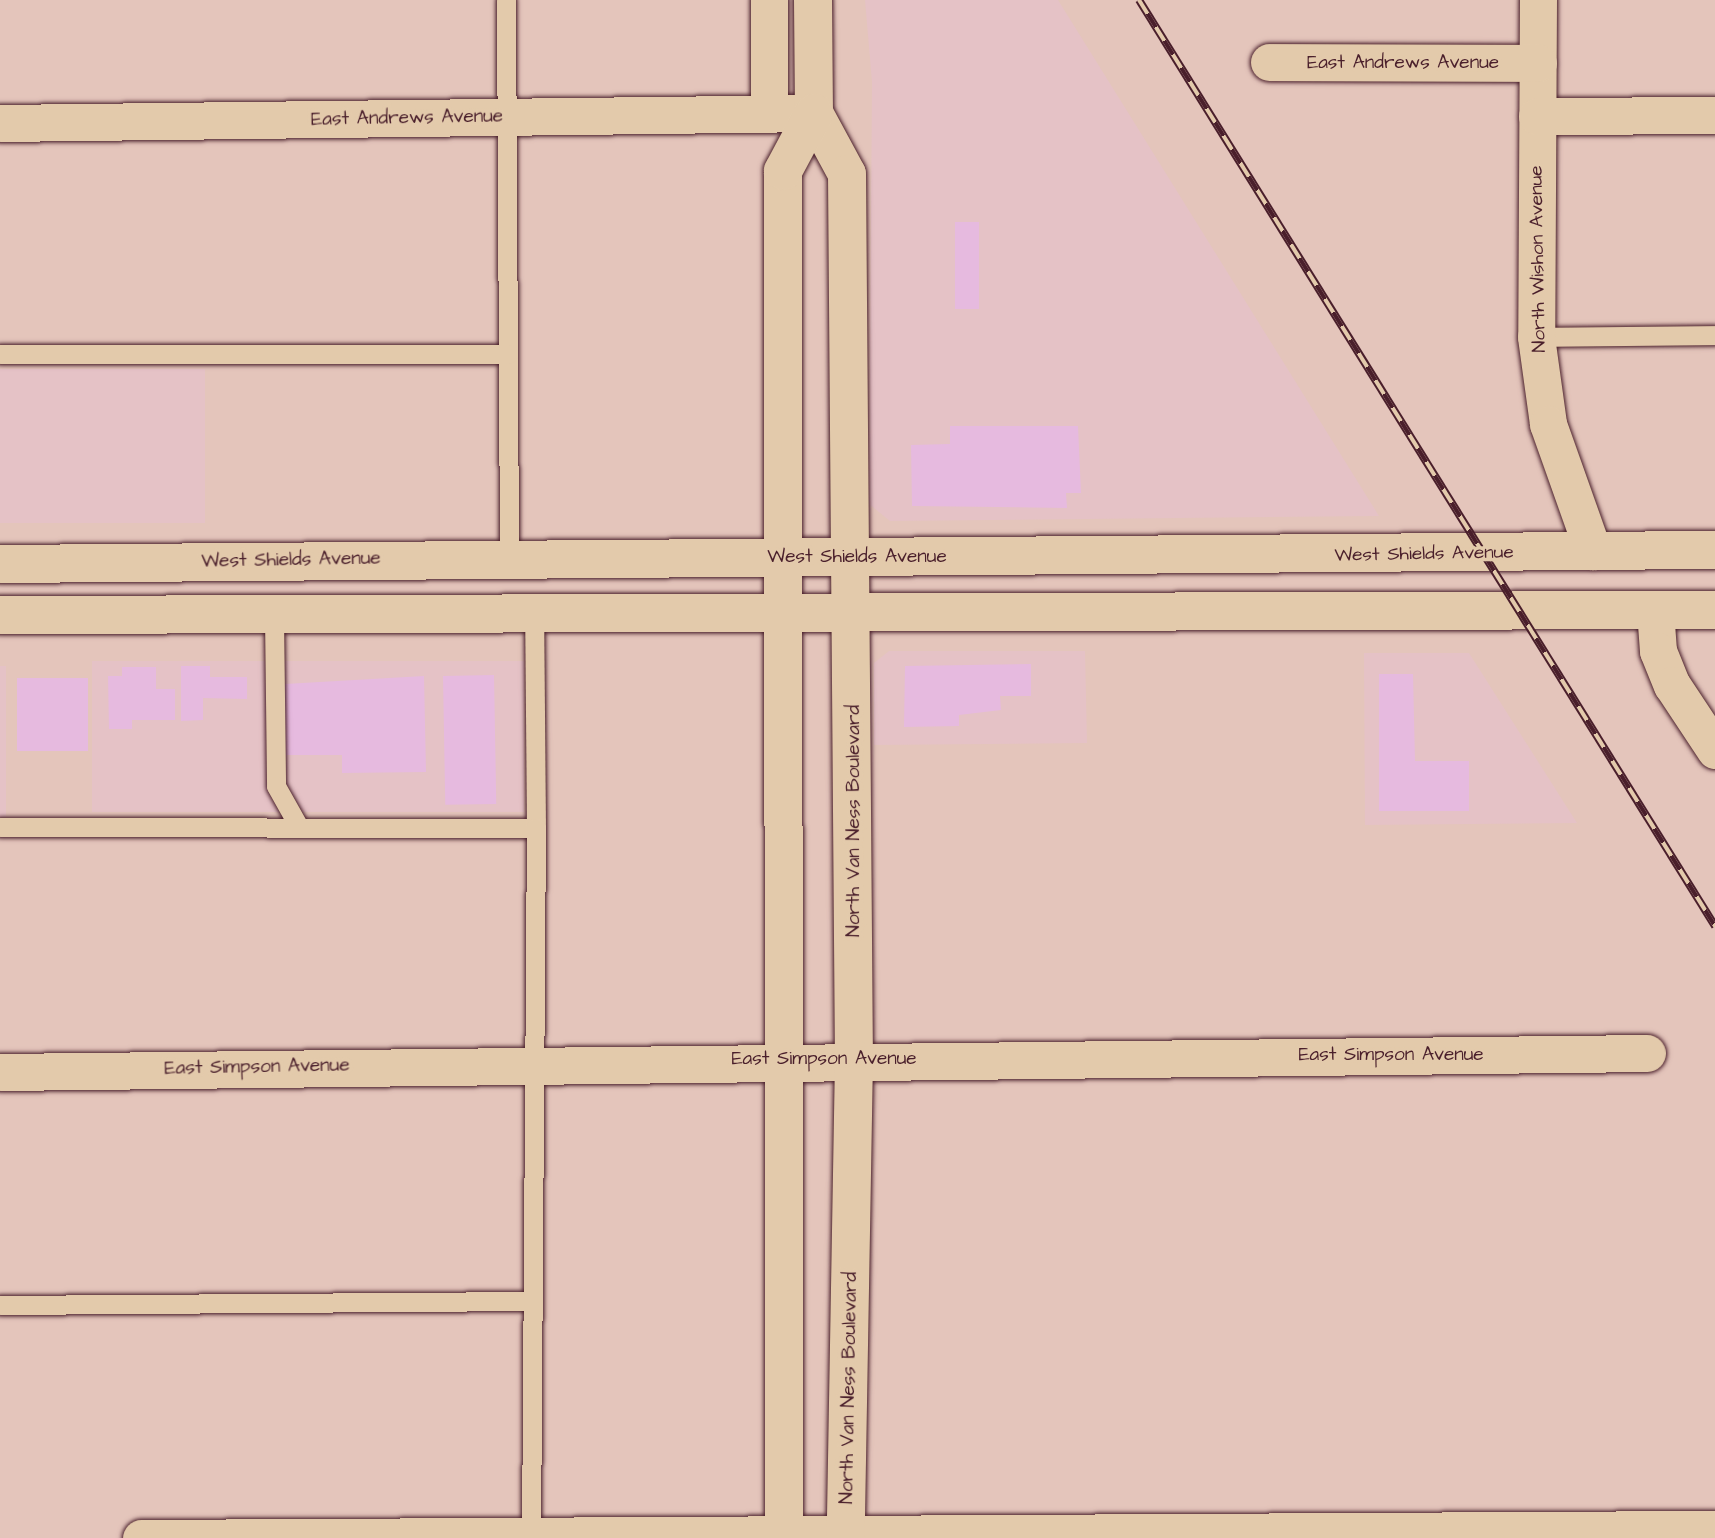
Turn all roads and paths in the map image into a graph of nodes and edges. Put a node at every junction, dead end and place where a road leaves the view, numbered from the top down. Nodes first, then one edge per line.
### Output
1 (506, 0) edge
2 (769, 0) edge
3 (813, 0) edge
4 (1538, 0) edge
5 (1269, 62) dead end
6 (1538, 63) junction
7 (814, 113) junction
8 (769, 114) junction
9 (1715, 115) edge
10 (506, 117) junction
11 (1537, 117) junction
12 (0, 123) edge
13 (1715, 335) edge
14 (1536, 337) junction
15 (0, 354) edge
16 (508, 354) junction
17 (1715, 550) edge
18 (1592, 551) junction
19 (787, 556) junction
20 (509, 557) junction
21 (853, 557) junction
22 (0, 564) edge
23 (1655, 610) junction
24 (1715, 610) edge
25 (0, 615) edge
26 (274, 616) junction
27 (534, 616) junction
28 (786, 616) junction
29 (853, 616) junction
30 (1715, 750) edge
31 (0, 827) edge
32 (299, 827) junction
33 (536, 828) junction
34 (1647, 1054) dead end
35 (787, 1059) junction
36 (853, 1059) junction
37 (533, 1063) junction
38 (0, 1072) edge
39 (530, 1301) junction
40 (0, 1305) edge
41 (1715, 1529) edge
42 (531, 1536) edge
43 (784, 1536) edge
44 (846, 1536) edge
45 (141, 1538) edge

1 - 10 lane
2 - 8 street
3 - 7 main road, North Van Ness Boulevard
4 - 6 street, North Wishon Avenue
5 - 6 street, East Andrews Avenue
6 - 11 street, North Wishon Avenue
7 - 8 street, East Andrews Avenue
7 - 19 main road, North Van Ness Boulevard
7 - 21 main road, North Van Ness Boulevard
8 - 10 street, East Andrews Avenue
9 - 11 street
10 - 12 street, East Andrews Avenue
10 - 16 lane
11 - 14 street, North Wishon Avenue
13 - 14 lane
14 - 18 street, North Wishon Avenue
15 - 16 lane
16 - 20 lane
17 - 18 main road, West Shields Avenue
18 - 21 main road, West Shields Avenue
19 - 20 main road, West Shields Avenue
19 - 21 main road, West Shields Avenue
19 - 28 main road, North Van Ness Boulevard
20 - 22 main road, West Shields Avenue
21 - 29 main road, North Van Ness Boulevard
23 - 24 main road
23 - 29 main road
23 - 30 street
25 - 26 main road
26 - 27 main road
26 - 32 lane
27 - 28 main road
27 - 33 lane
28 - 29 main road
28 - 35 main road, North Van Ness Boulevard
29 - 36 main road, North Van Ness Boulevard
31 - 32 lane
32 - 33 lane
33 - 37 lane
34 - 36 street, East Simpson Avenue
35 - 36 street, East Simpson Avenue
35 - 37 street, East Simpson Avenue
35 - 43 main road, North Van Ness Boulevard
36 - 44 main road, North Van Ness Boulevard
37 - 38 street, East Simpson Avenue
37 - 39 lane
39 - 40 lane
39 - 42 lane
41 - 44 street
42 - 43 street
42 - 45 street
43 - 44 street

